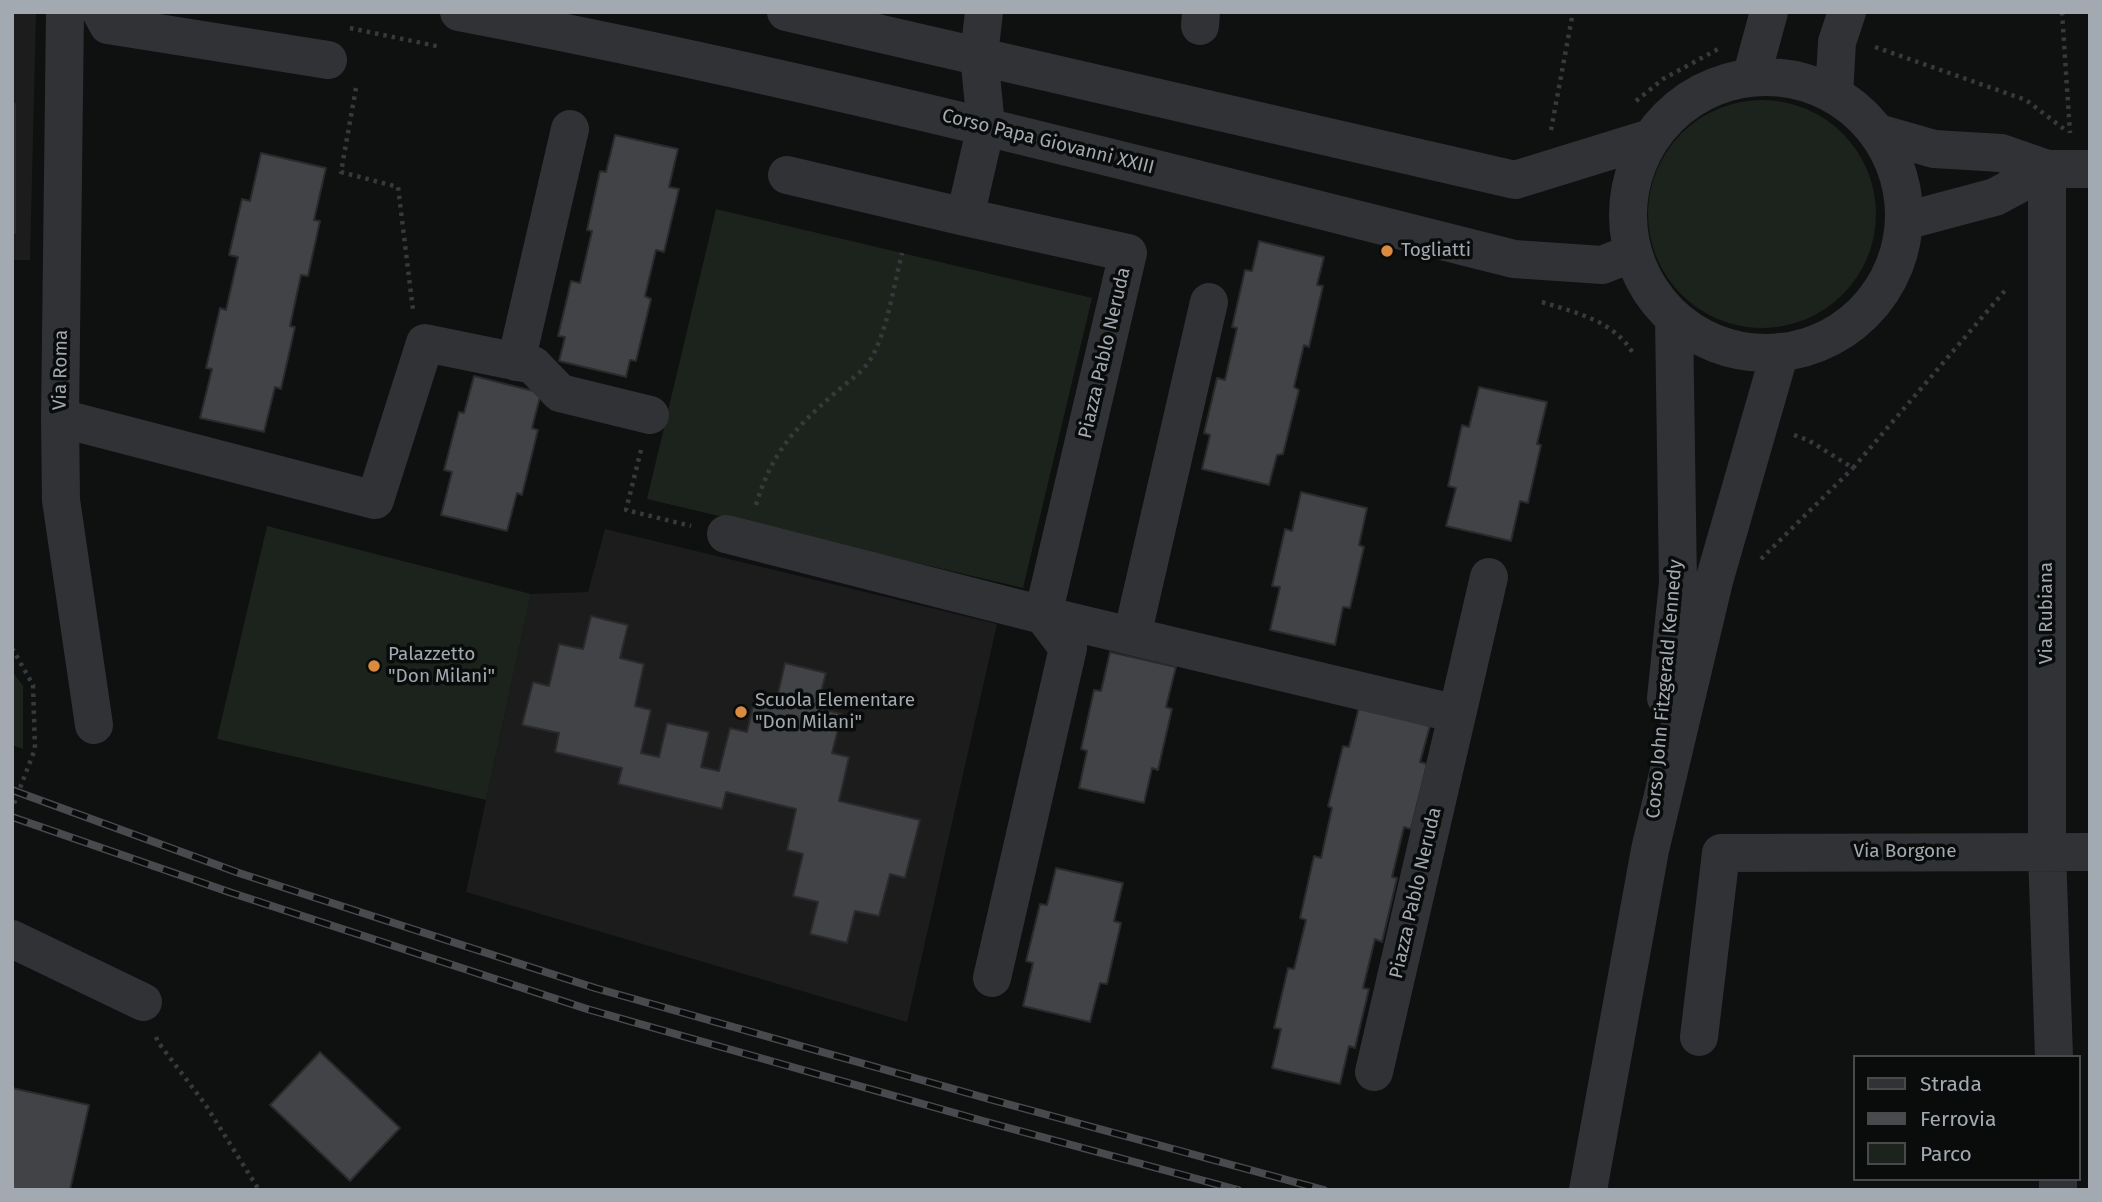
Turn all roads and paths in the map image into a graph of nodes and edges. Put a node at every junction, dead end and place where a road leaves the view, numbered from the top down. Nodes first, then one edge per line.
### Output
1 (65, 12) edge
2 (101, 12) edge
3 (459, 12) edge
4 (786, 12) edge
5 (984, 12) edge
6 (1573, 12) edge
7 (1769, 12) edge
8 (2062, 12) edge
9 (1842, 27) edge
10 (366, 31) dead end
11 (364, 44) dead end
12 (1729, 44) dead end
13 (979, 55) junction
14 (343, 71) joint
15 (1752, 78) junction
16 (1834, 94) junction
17 (1633, 103) dead end
18 (986, 126) junction
19 (570, 129) dead end
20 (1551, 132) dead end
21 (1878, 133) junction
22 (2070, 134) junction
23 (1651, 138) junction
24 (2083, 154) edge
25 (2047, 169) junction
26 (786, 175) dead end
27 (965, 217) junction
28 (1905, 221) junction
29 (2047, 243) junction
30 (902, 253) dead end
31 (1633, 254) junction
32 (1530, 299) dead end
33 (1209, 302) dead end
34 (1674, 318) junction
35 (1780, 352) junction
36 (419, 362) junction
37 (516, 362) junction
38 (1638, 364) dead end
39 (650, 415) joint
40 (60, 418) junction
41 (1760, 423) junction
42 (1853, 468) junction
43 (737, 537) junction
44 (1756, 565) dead end
45 (1489, 577) dead end
46 (1043, 615) junction
47 (1132, 636) junction
48 (12, 648) edge
49 (1457, 714) junction
50 (94, 725) dead end
51 (12, 809) edge
52 (1650, 850) junction
53 (2047, 852) junction
54 (2090, 852) edge
55 (12, 939) edge
56 (992, 978) dead end
57 (143, 1002) joint
58 (1699, 1037) dead end
59 (2054, 1055) edge
60 (1374, 1072) dead end
61 (259, 1190) edge
62 (1588, 1190) edge

1 - 40 street, Via Roma
2 - 14 street
3 - 18 street, Corso Papa Giovanni XXIII
4 - 13 street
5 - 13 street
6 - 20 path
7 - 15 street
8 - 22 path
9 - 16 street
9 - 22 path
10 - 11 path
12 - 17 path
13 - 18 street
13 - 23 street
14 - 36 path
15 - 16 street
15 - 23 street
16 - 21 street
18 - 27 street
18 - 31 street, Corso Papa Giovanni XXIII
19 - 37 street
21 - 25 street
21 - 28 street
22 - 24 path
23 - 31 street
24 - 25 street
25 - 28 street
25 - 29 street, Via Rubiana
26 - 27 street, Piazza Pablo Neruda
27 - 46 street, Piazza Pablo Neruda
28 - 35 street
29 - 42 path
29 - 53 street, Via Rubiana
30 - 43 path
31 - 34 street
32 - 38 path
33 - 47 street
34 - 35 street
34 - 52 street, Corso John Fitzgerald Kennedy
35 - 41 street, Corso John Fitzgerald Kennedy
36 - 37 street
36 - 40 street
37 - 39 street
39 - 43 path
40 - 50 street, Via Roma
41 - 42 path
41 - 52 street, Corso John Fitzgerald Kennedy
42 - 44 path
43 - 46 street
45 - 49 street, Piazza Pablo Neruda
46 - 47 street
46 - 56 street
47 - 49 street
48 - 51 path
49 - 60 street, Piazza Pablo Neruda
52 - 62 street, Corso John Fitzgerald Kennedy
53 - 54 street, Via Borgone
53 - 58 street, Via Borgone
53 - 59 street, Via Rubiana
55 - 57 street
57 - 61 path

